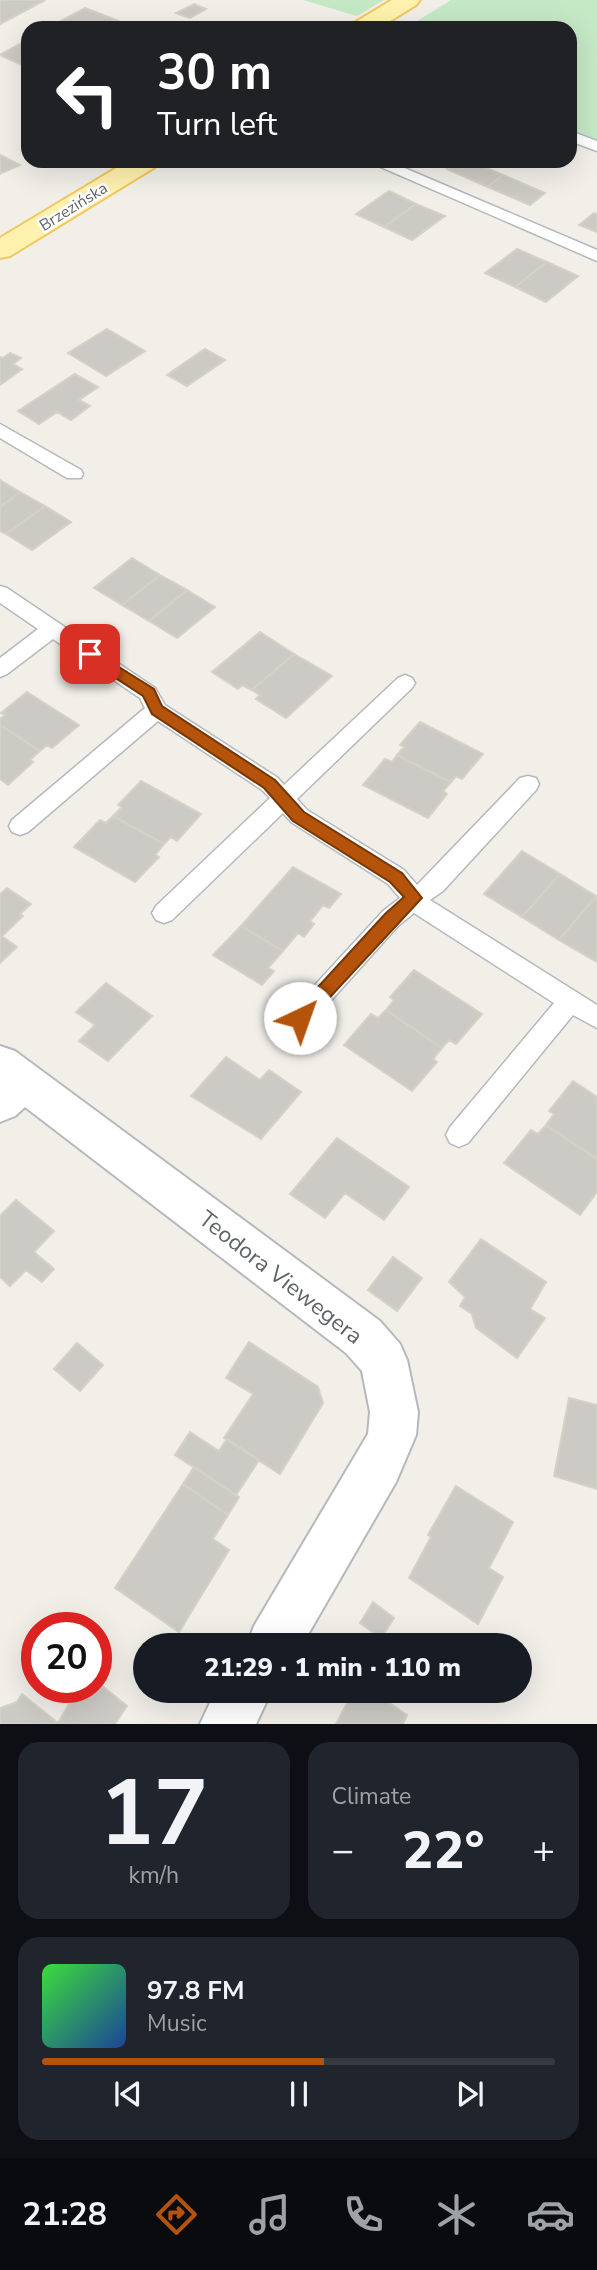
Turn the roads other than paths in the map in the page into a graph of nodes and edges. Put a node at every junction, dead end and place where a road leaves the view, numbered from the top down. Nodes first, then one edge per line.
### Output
1 (408, 0) edge
2 (374, 21) edge
3 (577, 138) edge
4 (597, 146) edge
5 (135, 168) edge
6 (391, 168) edge
7 (0, 250) edge
8 (597, 256) edge
9 (0, 430) edge
10 (74, 474) dead end
11 (0, 593) edge
12 (51, 629) junction
13 (0, 669) edge
14 (405, 683) dead end
15 (157, 710) junction
16 (528, 784) dead end
17 (283, 799) junction
18 (20, 826) dead end
19 (414, 898) junction
20 (164, 913) dead end
21 (570, 1001) junction
22 (300, 1018) dead end
23 (597, 1018) edge
24 (8, 1083) edge
25 (459, 1135) dead end
26 (280, 1633) edge
27 (239, 1703) edge
28 (227, 1724) edge

1 - 2 main road
3 - 4 lane
5 - 7 main road, Brzezińska
6 - 8 lane
9 - 10 lane
11 - 12 lane
12 - 13 lane
12 - 15 lane
14 - 17 lane
15 - 17 lane
15 - 18 lane
16 - 19 lane
17 - 19 lane
17 - 20 lane
19 - 21 lane
19 - 22 lane
21 - 23 lane
21 - 25 lane
24 - 26 street, Teodora Viewegera
27 - 28 street

